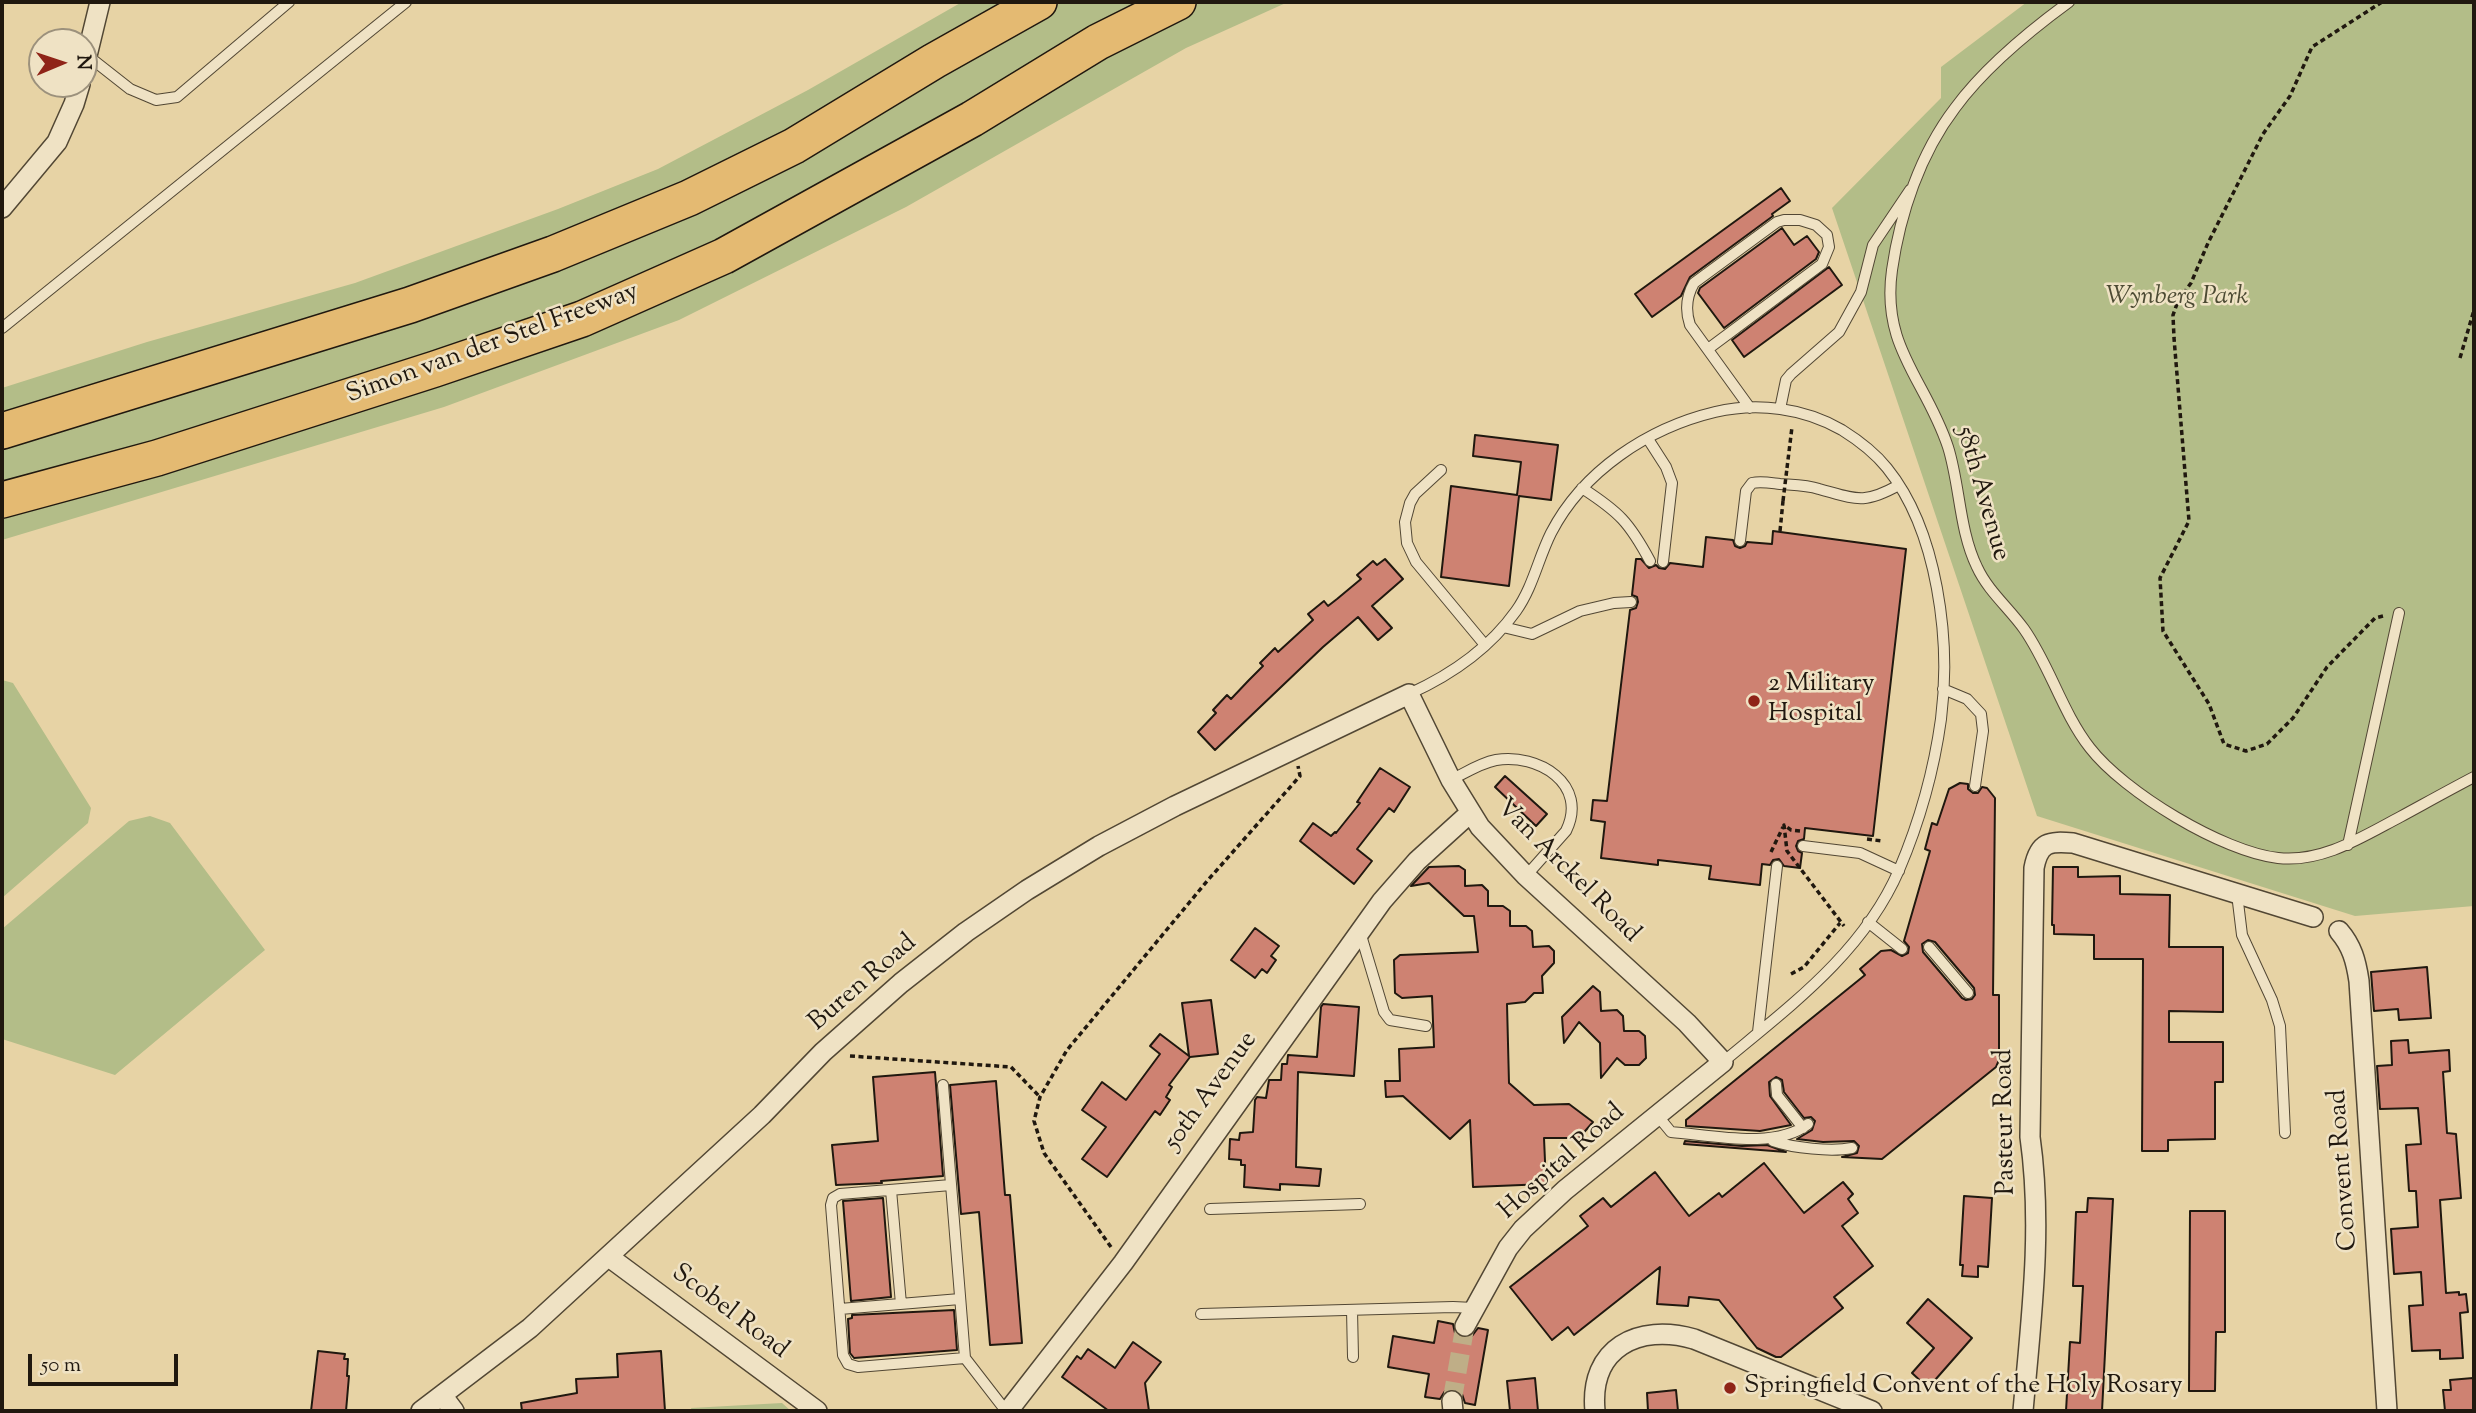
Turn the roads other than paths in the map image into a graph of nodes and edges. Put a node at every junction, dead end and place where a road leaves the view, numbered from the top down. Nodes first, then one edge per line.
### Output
1 (100, 2) edge
2 (289, 2) edge
3 (406, 2) edge
4 (1040, 2) edge
5 (1178, 2) edge
6 (2069, 2) edge
7 (94, 28) edge
8 (98, 69) edge
9 (76, 98) edge
10 (1915, 182) junction
11 (2, 208) edge
12 (2, 328) edge
13 (1708, 349) junction
14 (1750, 408) junction
15 (1780, 409) junction
16 (2, 431) edge
17 (1648, 439) junction
18 (1441, 470) dead end
19 (1899, 485) junction
20 (1582, 488) junction
21 (2, 500) edge
22 (1740, 541) dead end
23 (1650, 561) dead end
24 (1663, 562) dead end
25 (1631, 602) dead end
26 (2399, 613) road end
27 (1503, 627) junction
28 (1485, 645) junction
29 (1943, 689) junction
30 (1409, 694) junction
31 (2474, 777) edge
32 (1451, 780) junction
33 (1975, 786) dead end
34 (1470, 813) junction
35 (2348, 845) junction
36 (1803, 846) dead end
37 (1777, 866) dead end
38 (1899, 871) junction
39 (1526, 876) junction
40 (2237, 894) junction
41 (2313, 917) dead end
42 (1868, 922) junction
43 (1359, 932) junction
44 (2339, 932) dead end
45 (1929, 947) dead end
46 (1902, 949) dead end
47 (1968, 993) dead end
48 (1426, 1026) dead end
49 (1758, 1032) junction
50 (1723, 1062) junction
51 (1776, 1084) dead end
52 (943, 1085) dead end
53 (1657, 1115) junction
54 (2285, 1133) dead end
55 (1770, 1140) junction
56 (1852, 1148) dead end
57 (951, 1185) junction
58 (891, 1190) junction
59 (1360, 1204) dead end
60 (1210, 1209) dead end
61 (609, 1257) junction
62 (960, 1299) junction
63 (901, 1304) junction
64 (840, 1309) junction
65 (1352, 1310) junction
66 (1201, 1314) dead end
67 (1470, 1317) joint
68 (1353, 1357) dead end
69 (965, 1358) junction
70 (448, 1403) edge
71 (421, 1411) edge
72 (817, 1411) edge
73 (1007, 1411) edge
74 (1595, 1411) edge
75 (1872, 1411) edge
76 (2024, 1411) edge
77 (2387, 1411) edge

1 - 7 street
2 - 8 lane
3 - 12 lane
4 - 16 highway
5 - 21 highway, Simon van der Stel Freeway
6 - 10 lane, 58th Avenue
9 - 11 street
10 - 15 lane
10 - 35 lane, 58th Avenue
13 - 13 lane
13 - 14 lane
14 - 15 lane
14 - 17 lane
15 - 19 lane
17 - 20 lane
17 - 24 lane
18 - 28 lane
19 - 22 lane
19 - 29 lane
20 - 23 lane
20 - 27 lane
25 - 27 lane
26 - 35 lane
27 - 28 lane
28 - 30 lane
29 - 33 lane
29 - 38 lane
30 - 32 street, Van Arckel Road
30 - 61 street, Buren Road
31 - 35 lane, 58th Avenue
32 - 34 street, Van Arckel Road
32 - 39 lane
34 - 39 street, Van Arckel Road
34 - 43 street, 50th Avenue
36 - 38 lane
37 - 49 lane
38 - 42 lane
39 - 50 street, Van Arckel Road
40 - 41 street
40 - 54 lane
40 - 76 street, Pasteur Road
42 - 46 lane
42 - 49 lane
43 - 48 lane
43 - 73 street, 50th Avenue
44 - 77 street, Convent Road
45 - 47 lane
49 - 50 lane
50 - 53 street, Hospital Road
51 - 55 lane
52 - 57 lane
53 - 55 lane
53 - 67 street, Hospital Road
55 - 56 lane
57 - 58 lane
57 - 62 lane
58 - 63 lane
58 - 64 lane
59 - 60 lane
61 - 70 street, Buren Road
61 - 72 street, Scobel Road
62 - 63 lane
62 - 69 lane
63 - 64 lane
64 - 69 lane
65 - 66 lane
65 - 67 lane
65 - 68 lane
69 - 73 lane
70 - 71 street, Buren Road
74 - 75 street

